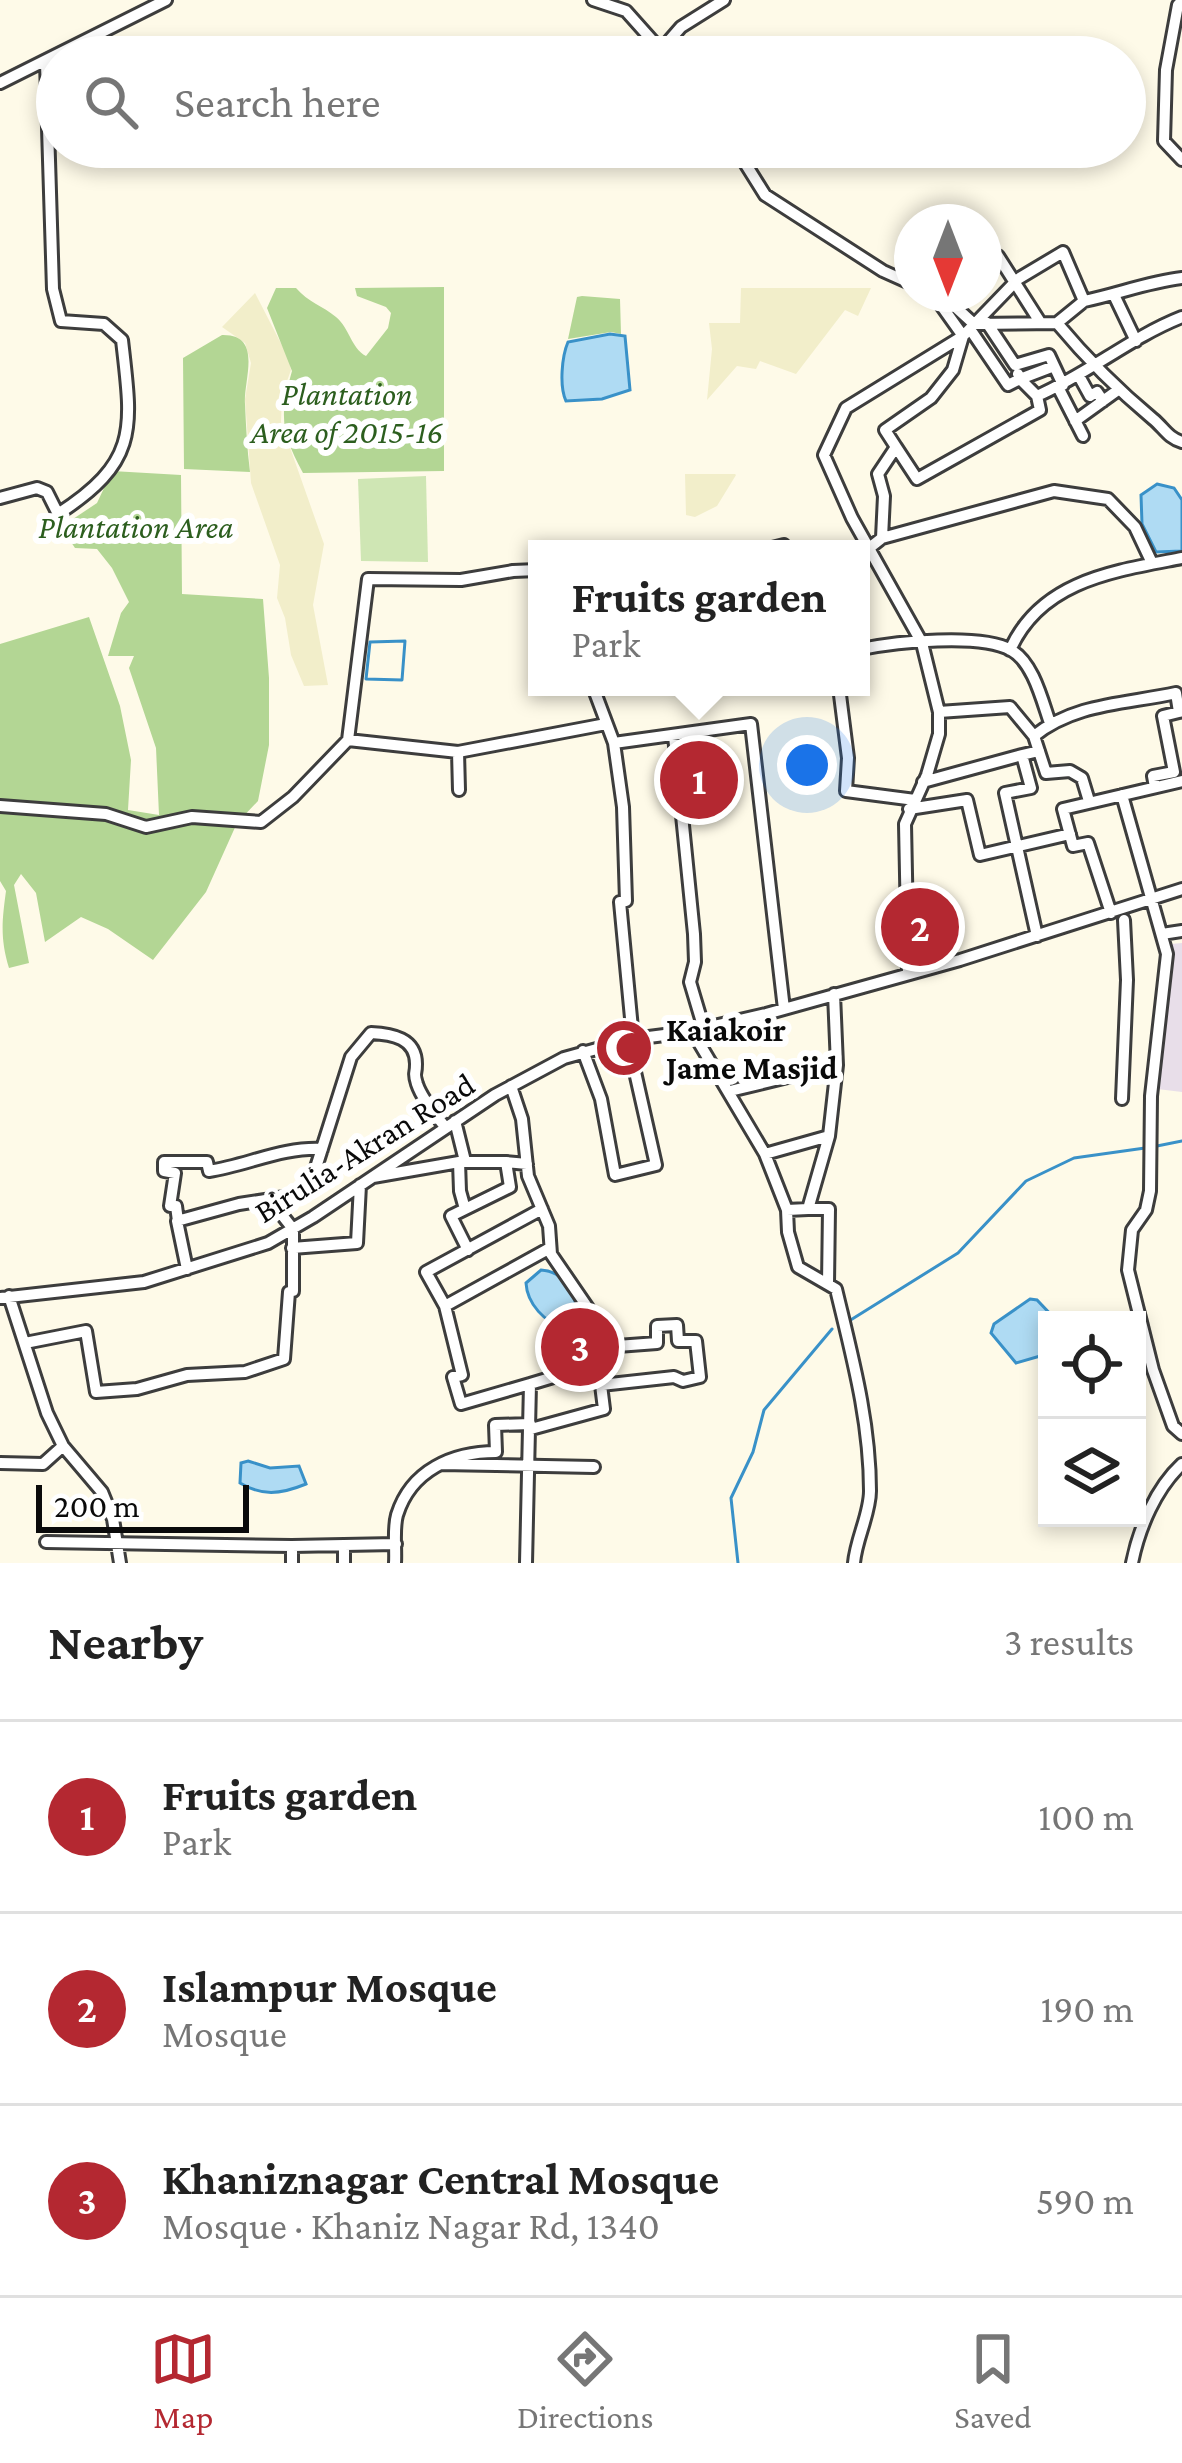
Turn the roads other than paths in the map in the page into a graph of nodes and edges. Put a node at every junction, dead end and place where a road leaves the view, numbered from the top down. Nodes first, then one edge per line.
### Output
1 (166, 0) edge
2 (592, 0) edge
3 (724, 0) edge
4 (1182, 1) edge
5 (97, 36) edge
6 (649, 36) edge
7 (675, 36) edge
8 (36, 67) edge
9 (0, 83) edge
10 (1182, 160) edge
11 (49, 168) edge
12 (748, 168) edge
13 (1002, 262) edge
14 (894, 276) edge
15 (1182, 278) edge
16 (1015, 283) junction
17 (1114, 295) junction
18 (1084, 301) junction
19 (955, 312) edge
20 (1182, 317) edge
21 (1040, 322) junction
22 (1058, 323) junction
23 (973, 328) junction
24 (1136, 340) junction
25 (1015, 365) junction
26 (1054, 366) junction
27 (1094, 368) junction
28 (1079, 376) junction
29 (1019, 380) junction
30 (1060, 386) junction
31 (1118, 390) junction
32 (1037, 396) junction
33 (1103, 401) junction
34 (1075, 421) junction
35 (1083, 436) dead end
36 (1182, 442) edge
37 (896, 446) junction
38 (0, 498) edge
39 (882, 538) junction
40 (864, 540) edge
41 (870, 547) edge
42 (870, 552) edge
43 (1182, 559) edge
44 (1151, 563) junction
45 (528, 571) edge
46 (922, 643) junction
47 (870, 648) edge
48 (1010, 650) junction
49 (596, 696) edge
50 (839, 696) edge
51 (1180, 708) edge
52 (939, 712) junction
53 (1050, 723) junction
54 (607, 724) junction
55 (674, 736) junction
56 (1034, 736) junction
57 (349, 740) junction
58 (614, 743) junction
59 (1039, 751) junction
60 (458, 752) junction
61 (1022, 755) junction
62 (1182, 781) edge
63 (923, 782) junction
64 (1155, 787) junction
65 (459, 790) dead end
66 (1122, 795) junction
67 (1089, 801) junction
68 (912, 805) junction
69 (0, 806) edge
70 (1070, 834) junction
71 (1015, 847) junction
72 (1177, 891) edge
73 (1154, 897) junction
74 (1112, 913) junction
75 (1124, 920) dead end
76 (1182, 931) edge
77 (1162, 934) junction
78 (1037, 936) junction
79 (908, 974) junction
80 (834, 994) junction
81 (784, 1009) junction
82 (704, 1029) junction
83 (688, 1032) junction
84 (630, 1040) junction
85 (583, 1052) junction
86 (837, 1065) junction
87 (511, 1086) junction
88 (730, 1090) junction
89 (1122, 1099) dead end
90 (450, 1124) junction
91 (829, 1136) junction
92 (322, 1149) junction
93 (765, 1154) junction
94 (506, 1162) junction
95 (527, 1164) junction
96 (461, 1166) junction
97 (365, 1181) junction
98 (277, 1198) junction
99 (465, 1209) junction
100 (542, 1209) junction
101 (808, 1209) junction
102 (787, 1210) junction
103 (178, 1220) junction
104 (293, 1229) junction
105 (292, 1248) junction
106 (550, 1248) junction
107 (468, 1250) junction
108 (187, 1269) junction
109 (828, 1284) junction
110 (4, 1297) edge
111 (446, 1306) junction
112 (25, 1343) junction
113 (591, 1351) junction
114 (530, 1384) junction
115 (601, 1385) junction
116 (531, 1427) junction
117 (1182, 1434) edge
118 (64, 1447) junction
119 (0, 1463) edge
120 (438, 1464) junction
121 (1182, 1464) edge
122 (530, 1466) junction
123 (595, 1467) dead end
124 (46, 1542) dead end
125 (116, 1542) junction
126 (396, 1544) junction
127 (344, 1545) junction
128 (292, 1546) junction
129 (121, 1563) edge
130 (292, 1563) edge
131 (344, 1563) edge
132 (395, 1563) edge
133 (526, 1563) edge
134 (854, 1563) edge
135 (1132, 1563) edge

1 - 5 street
2 - 6 street
3 - 7 street
4 - 10 street
8 - 9 street
11 - 38 street
12 - 14 street
13 - 16 street
15 - 17 street
16 - 18 street
16 - 21 street
16 - 23 street
17 - 18 street
17 - 24 street
18 - 22 street
19 - 23 street
20 - 24 street
21 - 22 street
21 - 23 street
22 - 27 street
23 - 25 street
23 - 29 street
23 - 37 street
23 - 40 street
24 - 27 street
25 - 26 street
25 - 29 street
26 - 29 street
26 - 30 street
27 - 28 street
27 - 31 street
28 - 30 street
28 - 33 street
29 - 32 street
30 - 32 street
30 - 34 street
31 - 33 street
31 - 36 street
32 - 37 street
33 - 34 street
34 - 35 street
37 - 39 street
39 - 41 street
39 - 44 street
42 - 46 street
43 - 44 street
44 - 48 street
45 - 57 street
46 - 47 street
46 - 48 street
46 - 52 street
48 - 53 street
49 - 54 street
50 - 68 street
51 - 53 street
51 - 64 street
52 - 56 street
52 - 63 street
53 - 56 street
54 - 58 street
54 - 60 street
55 - 58 street
55 - 81 street
55 - 82 street
56 - 59 street
57 - 60 street
57 - 69 street
58 - 84 street
59 - 61 street
59 - 67 street
60 - 65 street
61 - 63 street
61 - 71 street
62 - 64 street
63 - 68 street
64 - 66 street
66 - 67 street
66 - 73 street
67 - 70 street
68 - 71 street
68 - 79 street
70 - 71 street
70 - 74 street
71 - 78 street
72 - 73 street, Birulia-Akran Road
73 - 74 street, Birulia-Akran Road
73 - 77 street
74 - 78 street, Birulia-Akran Road
75 - 89 street
76 - 77 street
77 - 117 street
78 - 79 street, Birulia-Akran Road
79 - 80 street, Birulia-Akran Road
80 - 81 street, Birulia-Akran Road
80 - 86 street
81 - 82 street, Birulia-Akran Road
82 - 83 street, Birulia-Akran Road
83 - 84 street, Birulia-Akran Road
83 - 88 street
84 - 85 street, Birulia-Akran Road
84 - 85 street
85 - 87 street, Birulia-Akran Road
86 - 88 street
86 - 91 street
87 - 90 street, Birulia-Akran Road
87 - 95 street
88 - 93 street
90 - 92 street
90 - 96 street
90 - 97 street, Birulia-Akran Road
91 - 93 street
91 - 101 street
92 - 98 street
92 - 103 street
93 - 102 street
94 - 95 street
94 - 96 street
94 - 99 street
95 - 100 street
96 - 97 street
96 - 99 street
97 - 104 street, Birulia-Akran Road
97 - 105 street
98 - 103 street
98 - 104 street
99 - 107 street
100 - 106 street
100 - 107 street
101 - 102 street
101 - 109 street
102 - 109 street
103 - 108 street
104 - 105 street
104 - 108 street, Birulia-Akran Road
105 - 112 street
106 - 111 street
106 - 113 street
107 - 111 street
108 - 110 street, Birulia-Akran Road
109 - 134 street
110 - 112 street
111 - 114 street
112 - 118 street
113 - 114 street
113 - 115 street
113 - 115 street
114 - 116 street
115 - 116 street
116 - 120 street
116 - 122 street
118 - 119 street
118 - 125 street
120 - 122 street
120 - 126 street
121 - 135 street
122 - 123 street
122 - 133 street
124 - 125 street
125 - 128 street
125 - 129 street
126 - 127 street
126 - 132 street
127 - 128 street
127 - 131 street
128 - 130 street

